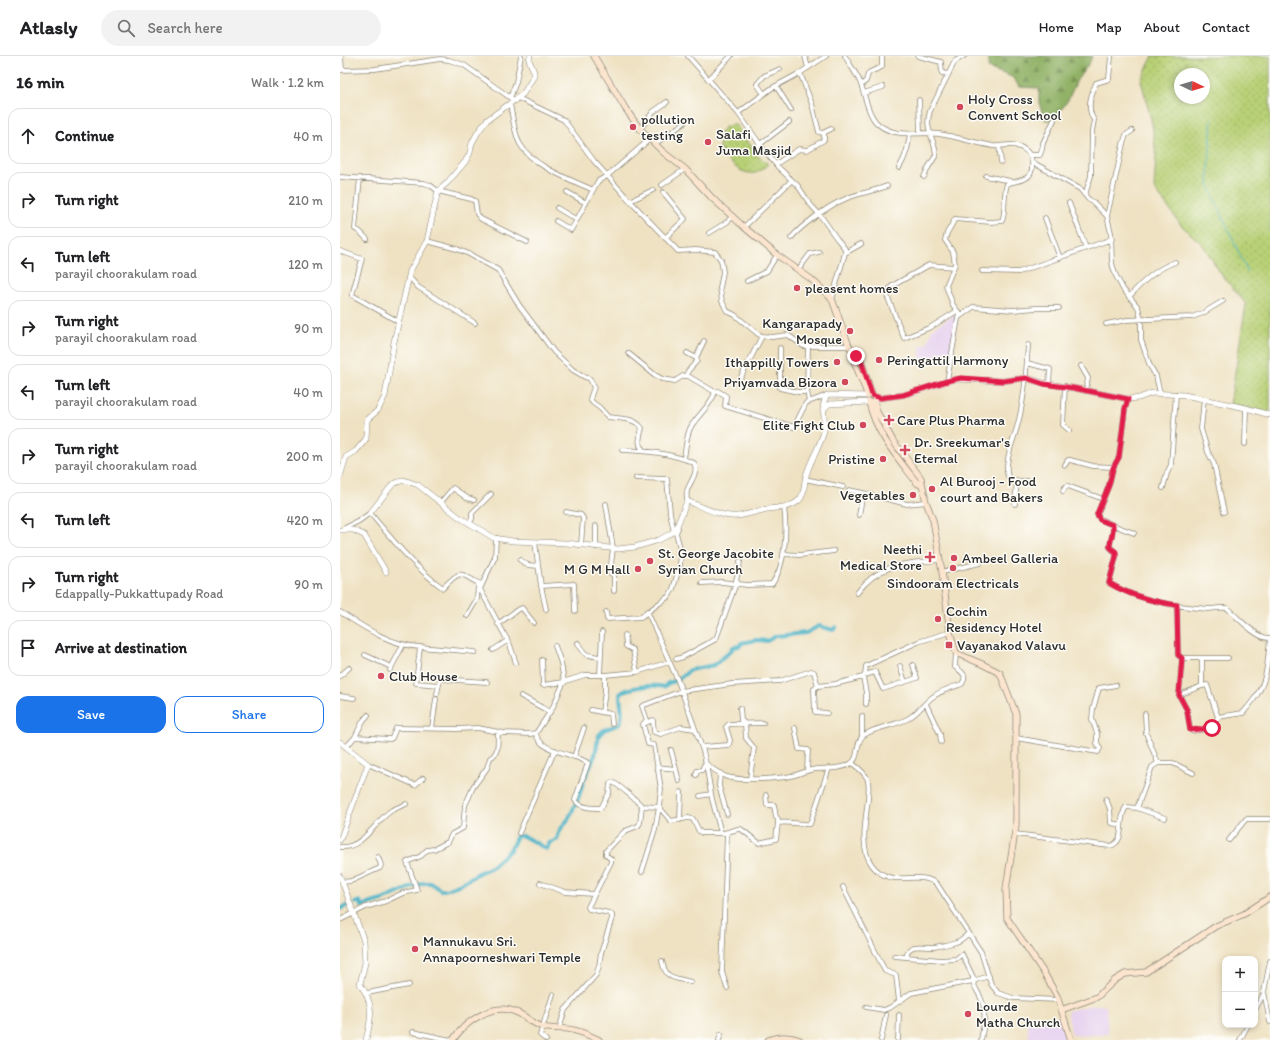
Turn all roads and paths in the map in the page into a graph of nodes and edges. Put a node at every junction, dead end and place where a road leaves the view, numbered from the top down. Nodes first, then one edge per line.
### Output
1 (342, 56) edge
2 (521, 56) edge
3 (530, 56) edge
4 (594, 56) edge
5 (688, 56) edge
6 (731, 56) edge
7 (805, 56) edge
8 (826, 56) edge
9 (845, 56) edge
10 (882, 56) edge
11 (918, 56) edge
12 (964, 56) edge
13 (1111, 56) edge
14 (441, 58) edge
15 (780, 68) dead end
16 (808, 68) junction
17 (341, 70) edge
18 (800, 73) junction
19 (948, 74) junction
20 (709, 79) junction
21 (861, 85) junction
22 (776, 86) junction
23 (883, 87) dead end
24 (864, 93) junction
25 (764, 94) junction
26 (515, 99) junction
27 (919, 100) dead end
28 (667, 102) dead end
29 (510, 104) junction
30 (791, 110) dead end
31 (738, 113) junction
32 (1054, 120) dead end
33 (789, 122) dead end
34 (684, 123) dead end
35 (640, 129) junction
36 (831, 129) dead end
37 (1132, 131) dead end
38 (824, 133) junction
39 (920, 133) junction
40 (929, 133) junction
41 (910, 134) junction
42 (650, 139) junction
43 (655, 144) junction
44 (760, 145) junction
45 (999, 146) junction
46 (1030, 155) junction
47 (1000, 162) dead end
48 (1032, 162) junction
49 (776, 164) junction
50 (685, 168) junction
51 (899, 168) dead end
52 (607, 176) junction
53 (986, 176) dead end
54 (340, 177) edge
55 (360, 178) junction
56 (924, 178) dead end
57 (792, 180) junction
58 (1015, 182) junction
59 (662, 185) dead end
60 (887, 186) dead end
61 (593, 190) junction
62 (653, 190) dead end
63 (438, 191) junction
64 (567, 192) dead end
65 (663, 192) dead end
66 (1085, 195) junction
67 (630, 201) junction
68 (586, 203) junction
69 (1069, 203) dead end
70 (557, 208) dead end
71 (820, 215) junction
72 (733, 216) junction
73 (1107, 216) junction
74 (1045, 218) dead end
75 (577, 220) junction
76 (556, 221) dead end
77 (744, 227) junction
78 (709, 233) dead end
79 (666, 238) junction
80 (791, 238) dead end
81 (1112, 239) junction
82 (367, 240) dead end
83 (427, 241) junction
84 (527, 242) dead end
85 (861, 244) dead end
86 (1086, 248) junction
87 (340, 251) edge
88 (819, 252) dead end
89 (845, 253) junction
90 (777, 255) junction
91 (1060, 258) junction
92 (1175, 262) dead end
93 (954, 267) junction
94 (798, 270) junction
95 (982, 271) dead end
96 (409, 277) junction
97 (747, 281) dead end
98 (1129, 297) junction
99 (832, 298) junction
100 (1223, 301) dead end
101 (1059, 308) dead end
102 (957, 311) junction
103 (959, 317) junction
104 (1141, 319) junction
105 (399, 322) junction
106 (474, 323) dead end
107 (1106, 324) dead end
108 (762, 336) junction
109 (704, 341) dead end
110 (1028, 345) dead end
111 (808, 346) junction
112 (849, 346) junction
113 (780, 348) dead end
114 (628, 353) dead end
115 (687, 353) dead end
116 (696, 358) junction
117 (1027, 363) junction
118 (1081, 366) dead end
119 (686, 375) junction
120 (741, 377) dead end
121 (1026, 378) junction
122 (947, 381) junction
123 (1049, 384) junction
124 (1065, 386) junction
125 (1086, 390) junction
126 (718, 392) junction
127 (807, 392) junction
128 (1160, 393) junction
129 (1176, 394) junction
130 (827, 395) junction
131 (873, 398) junction
132 (1128, 399) junction
133 (1204, 399) junction
134 (809, 401) junction
135 (1246, 408) junction
136 (823, 410) junction
137 (1270, 415) edge
138 (1069, 430) dead end
139 (1244, 444) dead end
140 (622, 450) dead end
141 (645, 451) junction
142 (684, 458) junction
143 (1065, 465) dead end
144 (1113, 467) junction
145 (340, 477) edge
146 (636, 478) dead end
147 (805, 479) junction
148 (1017, 481) junction
149 (1028, 481) dead end
150 (843, 487) dead end
151 (1163, 488) dead end
152 (849, 490) dead end
153 (1063, 491) dead end
154 (863, 493) junction
155 (491, 494) dead end
156 (1103, 499) junction
157 (474, 500) dead end
158 (687, 501) junction
159 (441, 502) junction
160 (926, 502) junction
161 (606, 504) dead end
162 (1015, 504) dead end
163 (784, 507) junction
164 (566, 512) dead end
165 (1224, 512) dead end
166 (370, 513) junction
167 (859, 515) dead end
168 (680, 522) junction
169 (469, 523) junction
170 (1113, 525) junction
171 (596, 526) dead end
172 (341, 530) edge
173 (674, 532) junction
174 (1134, 533) dead end
175 (496, 538) junction
176 (536, 542) junction
177 (581, 545) junction
178 (596, 547) junction
179 (613, 548) junction
180 (834, 551) dead end
181 (783, 554) junction
182 (520, 560) dead end
183 (940, 560) junction
184 (740, 561) dead end
185 (980, 563) dead end
186 (538, 566) junction
187 (386, 572) dead end
188 (942, 572) junction
189 (702, 583) dead end
190 (480, 584) junction
191 (738, 584) junction
192 (541, 586) junction
193 (614, 591) dead end
194 (857, 593) dead end
195 (1177, 605) junction
196 (546, 609) dead end
197 (575, 611) dead end
198 (647, 611) junction
199 (340, 612) edge
200 (606, 612) dead end
201 (467, 616) dead end
202 (534, 623) dead end
203 (498, 624) junction
204 (602, 632) dead end
205 (950, 632) junction
206 (625, 635) dead end
207 (1270, 638) edge
208 (507, 641) junction
209 (578, 643) dead end
210 (403, 645) junction
211 (420, 646) junction
212 (555, 646) dead end
213 (493, 650) dead end
214 (475, 652) dead end
215 (956, 653) junction
216 (365, 655) dead end
217 (600, 657) junction
218 (676, 658) dead end
219 (1182, 658) junction
220 (1202, 658) junction
221 (1228, 658) dead end
222 (542, 660) dead end
223 (669, 662) junction
224 (516, 663) dead end
225 (913, 665) dead end
226 (900, 666) dead end
227 (349, 668) dead end
228 (637, 672) junction
229 (600, 675) junction
230 (605, 675) junction
231 (340, 676) edge
232 (864, 676) junction
233 (487, 682) dead end
234 (564, 682) junction
235 (904, 682) junction
236 (439, 685) junction
237 (1116, 685) dead end
238 (818, 686) junction
239 (1202, 686) junction
240 (681, 691) junction
241 (1179, 695) junction
242 (340, 696) edge
243 (521, 696) dead end
244 (354, 698) dead end
245 (866, 704) dead end
246 (926, 704) junction
247 (740, 708) dead end
248 (591, 710) dead end
249 (550, 712) junction
250 (602, 712) junction
251 (827, 713) dead end
252 (1145, 714) dead end
253 (368, 715) dead end
254 (862, 716) dead end
255 (1218, 717) junction
256 (763, 723) dead end
257 (612, 724) dead end
258 (643, 724) junction
259 (745, 724) junction
260 (432, 728) junction
261 (584, 728) dead end
262 (795, 728) dead end
263 (695, 729) junction
264 (498, 732) junction
265 (536, 733) junction
266 (862, 736) junction
267 (355, 737) junction
268 (1016, 738) junction
269 (340, 742) edge
270 (941, 742) dead end
271 (346, 747) junction
272 (702, 747) junction
273 (555, 750) junction
274 (671, 750) dead end
275 (574, 757) junction
276 (852, 763) junction
277 (368, 764) junction
278 (706, 764) junction
279 (1158, 764) junction
280 (657, 767) junction
281 (829, 768) junction
282 (676, 769) junction
283 (807, 771) junction
284 (720, 773) junction
285 (1193, 773) dead end
286 (696, 775) dead end
287 (423, 778) dead end
288 (750, 779) junction
289 (679, 782) dead end
290 (681, 792) dead end
291 (711, 794) junction
292 (766, 795) dead end
293 (700, 796) dead end
294 (1106, 799) dead end
295 (406, 804) dead end
296 (642, 806) junction
297 (659, 807) junction
298 (1136, 808) junction
299 (727, 814) dead end
300 (1165, 818) dead end
301 (1270, 819) edge
302 (680, 820) junction
303 (778, 823) junction
304 (1121, 824) junction
305 (727, 832) junction
306 (520, 833) dead end
307 (721, 833) junction
308 (1015, 834) junction
309 (340, 840) edge
310 (1228, 840) dead end
311 (340, 847) edge
312 (378, 857) dead end
313 (642, 872) dead end
314 (340, 876) edge
315 (342, 882) junction
316 (540, 883) dead end
317 (843, 887) dead end
318 (593, 894) junction
319 (1270, 897) edge
320 (353, 910) junction
321 (340, 920) edge
322 (969, 933) junction
323 (907, 954) dead end
324 (894, 956) dead end
325 (662, 961) dead end
326 (1270, 961) edge
327 (989, 976) junction
328 (973, 980) junction
329 (691, 982) dead end
330 (409, 985) dead end
331 (727, 988) dead end
332 (1264, 992) junction
333 (367, 993) junction
334 (553, 994) dead end
335 (1058, 1000) junction
336 (899, 1001) junction
337 (1258, 1004) edge
338 (866, 1007) dead end
339 (1061, 1010) junction
340 (886, 1015) dead end
341 (899, 1015) dead end
342 (1270, 1022) edge
343 (543, 1028) junction
344 (1246, 1028) edge
345 (559, 1029) junction
346 (413, 1032) dead end
347 (721, 1034) dead end
348 (366, 1040) edge
349 (452, 1040) edge
350 (546, 1040) edge
351 (599, 1040) edge
352 (719, 1040) edge
353 (768, 1040) edge
354 (800, 1040) edge
355 (881, 1040) edge
356 (898, 1040) edge
357 (981, 1040) edge
358 (1071, 1040) edge
359 (1240, 1040) edge

1 - 17 street
2 - 26 street
3 - 26 street
4 - 35 main road
5 - 20 street
6 - 20 street
7 - 16 street
8 - 16 street
9 - 21 street
10 - 21 street
11 - 19 street
12 - 19 street
13 - 66 street
14 - 17 street
14 - 26 street
15 - 25 street
16 - 18 street
18 - 22 street
18 - 38 street
19 - 40 street
20 - 31 street
21 - 24 street
22 - 25 street
22 - 30 street
23 - 24 street
24 - 41 street
25 - 31 street
26 - 29 street
26 - 52 street
27 - 39 street
28 - 35 street
29 - 61 street
29 - 63 street
31 - 44 street
32 - 46 street
33 - 44 street
34 - 43 street
35 - 42 main road
36 - 38 street
37 - 73 street
38 - 49 street
39 - 40 street
39 - 41 street
40 - 45 street
40 - 56 street
41 - 51 street
42 - 43 main road
42 - 52 street
43 - 50 main road
44 - 49 street
45 - 46 street
45 - 47 street
46 - 48 street
48 - 58 street
48 - 66 street
49 - 57 street
50 - 59 street
50 - 72 main road
52 - 61 street
52 - 67 street
53 - 58 street
54 - 55 street
55 - 63 street
55 - 82 street
57 - 71 street
57 - 77 street
58 - 93 street
60 - 71 street
61 - 68 street
62 - 67 street
63 - 83 street
63 - 84 street
64 - 68 street
65 - 79 street
66 - 73 street
67 - 79 street
68 - 75 street
69 - 86 street
70 - 75 street
71 - 80 street
71 - 89 street
72 - 77 main road
72 - 78 street
73 - 81 street
74 - 91 street
75 - 76 street
77 - 90 main road
79 - 108 street
81 - 86 street
81 - 98 street
83 - 96 street
83 - 141 street
85 - 89 street
86 - 91 street
87 - 105 street
88 - 94 street
89 - 99 street
90 - 94 main road
90 - 97 street
91 - 95 street
92 - 98 street
93 - 102 street
93 - 102 street
94 - 99 main road
96 - 105 street
96 - 106 street
98 - 104 street
99 - 112 main road
100 - 104 street
101 - 103 street
102 - 103 street
103 - 122 street
104 - 107 street
104 - 128 street
105 - 145 street
108 - 111 street
108 - 120 street
109 - 116 street
110 - 117 street
111 - 112 street
111 - 127 street
112 - 131 main road
113 - 127 street
114 - 119 street
115 - 116 street
116 - 119 street
117 - 121 street
117 - 123 street
118 - 125 street
119 - 126 street
121 - 122 street
121 - 123 street
121 - 148 street
122 - 131 street
123 - 124 street
124 - 125 street
124 - 138 street
125 - 132 street
126 - 134 street
126 - 142 street
127 - 134 street
128 - 129 street
128 - 132 street
129 - 133 street
129 - 151 street
130 - 131 street
130 - 134 street
130 - 136 street
131 - 136 street
131 - 160 main road
132 - 144 street
133 - 135 street
133 - 165 street
135 - 137 street
135 - 139 street
136 - 147 street
140 - 141 street
141 - 142 street
142 - 158 street
143 - 144 street
144 - 156 street
146 - 173 street
147 - 150 street
147 - 163 street
148 - 149 street
148 - 162 street
152 - 154 street
153 - 156 street
154 - 160 street
154 - 167 street
155 - 169 street
156 - 170 street
157 - 159 street
158 - 163 street
158 - 168 street
159 - 166 street
159 - 169 street
160 - 183 main road
161 - 179 street
163 - 181 street
164 - 177 street
166 - 172 street
166 - 190 street
168 - 173 street
168 - 198 street
169 - 175 street
170 - 174 street
170 - 195 street
171 - 178 street
172 - 187 street
173 - 179 street
175 - 176 street
175 - 190 street
176 - 177 street
176 - 186 street
177 - 178 street
178 - 179 street
179 - 193 street
180 - 181 street
181 - 191 street
182 - 186 street
183 - 188 main road
183 - 194 street
184 - 191 street
185 - 188 street
186 - 192 street
188 - 205 main road
189 - 191 street
190 - 201 street
190 - 203 street
191 - 218 street
192 - 196 street
192 - 197 street
195 - 207 street
195 - 219 street
198 - 200 street
198 - 223 street
199 - 210 street
202 - 203 street
203 - 208 street
204 - 217 street
205 - 215 main road
205 - 232 street
206 - 228 street
207 - 255 street
208 - 213 street
208 - 224 street
209 - 217 street
210 - 211 street
210 - 216 street
211 - 214 street
211 - 236 street
212 - 234 street
215 - 246 street
215 - 268 main road
217 - 229 street
219 - 220 street
219 - 241 street
220 - 221 street
220 - 239 street
222 - 234 street
223 - 228 street
223 - 240 street
225 - 235 street
226 - 235 street
227 - 231 street
228 - 230 street
229 - 230 street
229 - 234 street
230 - 250 street
232 - 235 street
232 - 238 street
232 - 245 street
233 - 236 street
234 - 249 street
236 - 260 street
237 - 268 street
238 - 240 street
238 - 251 street
239 - 241 street
239 - 255 street
240 - 258 street
240 - 263 street
241 - 255 street
242 - 244 street
243 - 249 street
246 - 266 street
246 - 270 street
247 - 259 street
248 - 250 street
249 - 265 street
250 - 257 street
252 - 279 street
253 - 267 street
254 - 266 street
256 - 259 street
258 - 263 street
258 - 280 street
259 - 272 street
259 - 288 street
260 - 264 street
260 - 267 street
261 - 275 street
262 - 283 street
263 - 272 street
264 - 265 street
264 - 320 street
265 - 273 street
266 - 276 street
267 - 271 street
268 - 308 main road
269 - 271 street
271 - 277 street
272 - 278 street
273 - 275 street
273 - 306 street
274 - 282 street
275 - 296 street
276 - 281 street
276 - 322 street
277 - 287 street
277 - 309 street
278 - 284 street
278 - 286 street
278 - 291 street
279 - 285 street
279 - 298 street
280 - 282 street
280 - 297 street
281 - 283 street
281 - 303 street
282 - 289 street
283 - 288 street
284 - 288 street
284 - 299 street
290 - 302 street
291 - 293 street
291 - 307 street
292 - 303 street
294 - 304 street
295 - 311 street
296 - 297 street
296 - 318 street
297 - 302 street
297 - 313 street
298 - 300 street
298 - 304 street
301 - 310 street
302 - 307 street
303 - 305 street
304 - 308 street
305 - 307 street
305 - 331 street
308 - 335 main road
312 - 315 street
314 - 315 street
315 - 320 street
316 - 318 street
317 - 336 street
318 - 345 street
319 - 339 main road
320 - 321 street
320 - 333 street
322 - 323 street
322 - 327 street
324 - 328 street
325 - 329 street
326 - 332 street
327 - 328 street
327 - 335 street
328 - 336 street
328 - 357 street
330 - 333 street
332 - 337 street
332 - 342 street
333 - 348 street
334 - 343 street
335 - 339 main road
336 - 338 street
339 - 358 main road
340 - 355 street
341 - 356 street
343 - 345 main road
343 - 349 main road
343 - 350 street
344 - 359 street
345 - 351 main road
346 - 349 street
347 - 352 street
353 - 354 main road

